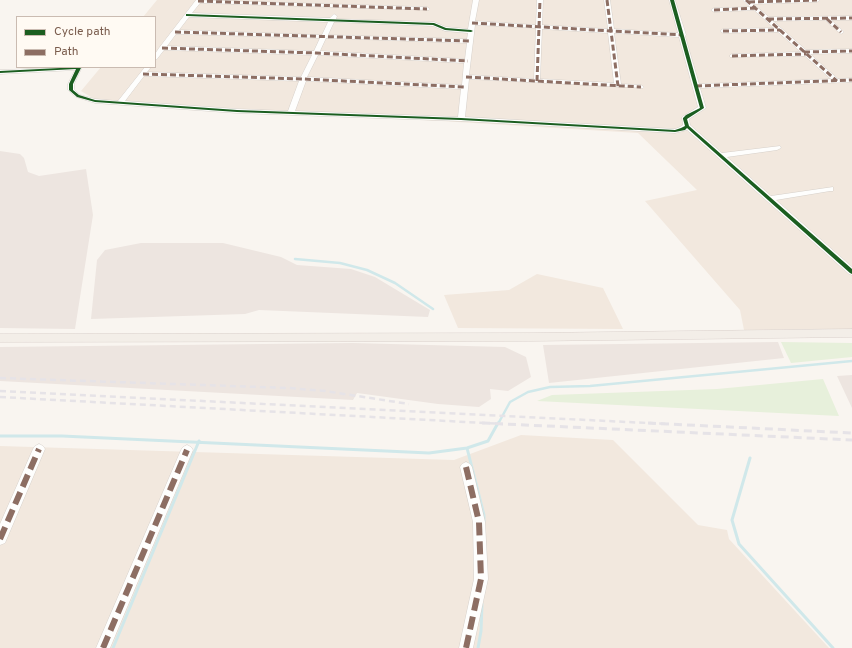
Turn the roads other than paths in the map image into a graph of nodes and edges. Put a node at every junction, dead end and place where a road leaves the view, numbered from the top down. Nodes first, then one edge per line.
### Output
1 (198, 0) edge
2 (476, 0) edge
3 (540, 0) edge
4 (607, 0) edge
5 (672, 0) edge
6 (804, 0) edge
7 (817, 0) edge
8 (748, 1) edge
9 (341, 3) edge
10 (756, 8) junction
11 (427, 9) dead end
12 (714, 10) dead end
13 (187, 15) junction
14 (852, 18) edge
15 (768, 19) junction
16 (827, 19) junction
17 (332, 20) junction
18 (471, 27) junction
19 (538, 27) junction
20 (610, 30) junction
21 (780, 30) junction
22 (723, 31) dead end
23 (175, 32) junction
24 (841, 32) dead end
25 (683, 35) junction
26 (324, 36) junction
27 (470, 41) junction
28 (162, 48) junction
29 (852, 51) edge
30 (316, 53) junction
31 (805, 53) junction
32 (732, 56) dead end
33 (156, 57) edge
34 (468, 61) junction
35 (147, 68) edge
36 (0, 72) edge
37 (143, 74) junction
38 (466, 77) junction
39 (303, 79) junction
40 (852, 80) edge
41 (536, 81) junction
42 (837, 81) junction
43 (618, 86) junction
44 (696, 86) junction
45 (464, 87) junction
46 (641, 87) dead end
47 (120, 103) junction
48 (291, 112) junction
49 (461, 119) junction
50 (687, 126) junction
51 (776, 148) dead end
52 (720, 156) junction
53 (830, 189) dead end
54 (770, 199) junction
55 (852, 272) edge
56 (852, 334) edge
57 (0, 338) edge
58 (39, 449) dead end
59 (187, 450) dead end
60 (466, 467) dead end
61 (0, 539) edge
62 (103, 648) edge
63 (466, 648) edge

1 - 9 street
1 - 13 street
2 - 18 street
3 - 19 street
4 - 20 street
5 - 25 street
6 - 7 street
6 - 8 street
8 - 10 street
9 - 11 street
9 - 17 street
10 - 12 street
10 - 15 street
13 - 17 street
13 - 23 street
14 - 16 street
15 - 16 street
15 - 21 street
16 - 24 street
17 - 18 street
17 - 26 street
18 - 19 street
18 - 27 street
19 - 20 street
19 - 41 street
20 - 25 street
20 - 43 street
21 - 22 street
21 - 31 street
23 - 26 street
23 - 28 street
25 - 44 street
26 - 27 street
26 - 30 street
27 - 34 street
28 - 30 street
28 - 33 street
29 - 31 street
30 - 34 street
30 - 39 street
31 - 32 street
31 - 42 street
34 - 38 street
35 - 37 street
36 - 47 street
37 - 39 street
37 - 47 street
38 - 41 street
38 - 45 street
39 - 45 street
39 - 48 street
40 - 42 street
41 - 43 street
42 - 44 street
43 - 46 street
44 - 50 street
45 - 49 street
47 - 48 street
48 - 49 street
49 - 50 street
50 - 52 street
51 - 52 street
52 - 54 street
53 - 54 street
54 - 55 street
56 - 57 main road
58 - 61 street
59 - 62 street
60 - 63 street

